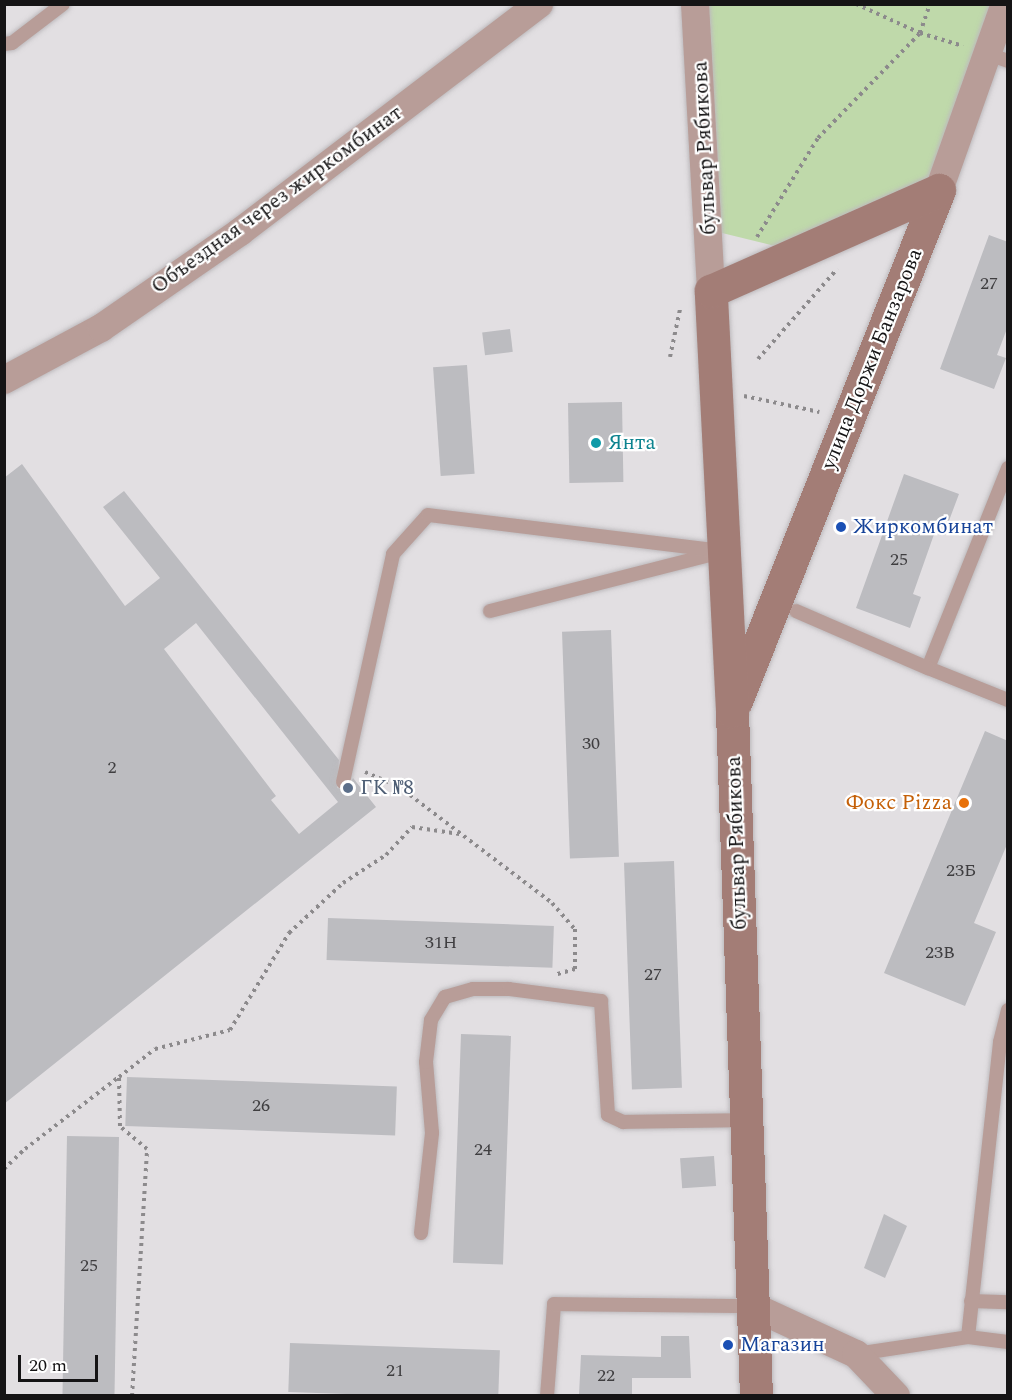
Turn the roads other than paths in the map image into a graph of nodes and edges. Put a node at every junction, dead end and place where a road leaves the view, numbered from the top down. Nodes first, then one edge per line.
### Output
1 (63, 4) edge
2 (539, 4) edge
3 (695, 4) edge
4 (1005, 4) edge
5 (4, 44) edge
6 (990, 55) edge
7 (939, 190) junction
8 (711, 291) junction
9 (4, 380) edge
10 (1008, 468) edge
11 (724, 551) junction
12 (490, 611) dead end
13 (796, 611) dead end
14 (928, 668) junction
15 (1008, 700) edge
16 (732, 711) junction
17 (343, 782) road end
18 (1008, 1010) edge
19 (1004, 1043) edge
20 (746, 1120) junction
21 (421, 1233) dead end
22 (971, 1301) junction
23 (1008, 1302) edge
24 (752, 1306) junction
25 (968, 1337) junction
26 (1008, 1342) edge
27 (856, 1354) junction
28 (547, 1395) edge
29 (756, 1395) edge
30 (896, 1395) edge

1 - 5 lane
2 - 9 street, Объездная через жиркомбинат
3 - 8 street, бульвар Рябикова
4 - 6 street, улица Доржи Банзарова
6 - 7 street, улица Доржи Банзарова
7 - 8 street
7 - 16 street, улица Доржи Банзарова
8 - 11 street, бульвар Рябикова
10 - 14 lane
11 - 12 lane
11 - 16 street, бульвар Рябикова
11 - 17 lane
13 - 14 lane
14 - 15 lane
16 - 20 street, бульвар Рябикова
18 - 19 lane
19 - 22 lane
20 - 21 lane
20 - 24 street, бульвар Рябикова
22 - 23 lane
22 - 25 lane
24 - 27 street
24 - 28 lane
24 - 29 street, бульвар Рябикова
25 - 26 lane
25 - 27 lane
27 - 30 street

